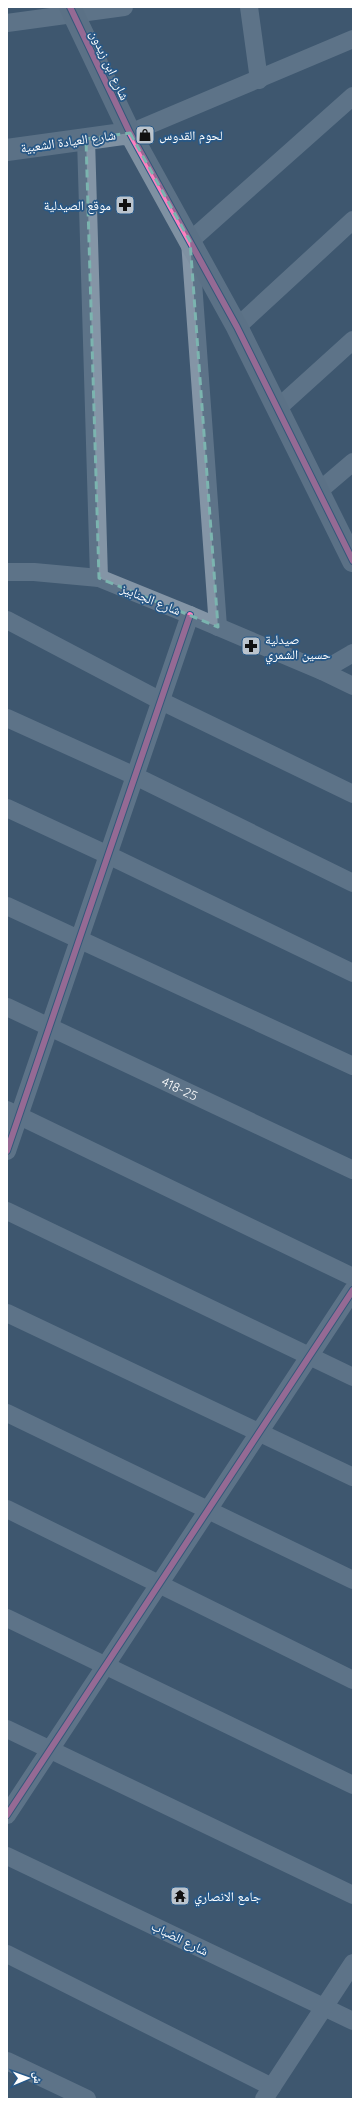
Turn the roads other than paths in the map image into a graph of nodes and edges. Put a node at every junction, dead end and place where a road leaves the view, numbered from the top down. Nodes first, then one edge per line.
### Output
1 (124, 7) edge
2 (249, 7) edge
3 (72, 10) edge
4 (7, 23) edge
5 (353, 39) edge
6 (259, 80) junction
7 (353, 96) edge
8 (130, 133) junction
9 (86, 139) junction
10 (7, 150) edge
11 (353, 220) edge
12 (190, 241) junction
13 (237, 327) junction
14 (353, 340) edge
15 (279, 407) junction
16 (353, 462) edge
17 (319, 492) junction
18 (353, 561) edge
19 (7, 572) edge
20 (99, 578) junction
21 (190, 615) junction
22 (7, 620) edge
23 (218, 627) junction
24 (353, 653) edge
25 (322, 671) junction
26 (353, 686) edge
27 (161, 701) junction
28 (7, 718) edge
29 (135, 776) junction
30 (353, 794) edge
31 (7, 808) edge
32 (108, 855) junction
33 (353, 883) edge
34 (7, 906) edge
35 (79, 940) junction
36 (353, 972) edge
37 (7, 1007) edge
38 (50, 1027) junction
39 (353, 1066) edge
40 (13, 1113) edge
41 (7, 1151) edge
42 (353, 1170) edge
43 (7, 1211) edge
44 (353, 1277) edge
45 (353, 1290) edge
46 (7, 1313) edge
47 (310, 1356) junction
48 (353, 1377) edge
49 (7, 1413) edge
50 (259, 1432) junction
51 (353, 1477) edge
52 (7, 1509) edge
53 (207, 1510) junction
54 (353, 1580) edge
55 (159, 1584) junction
56 (7, 1618) edge
57 (106, 1666) junction
58 (353, 1680) edge
59 (7, 1728) edge
60 (51, 1750) junction
61 (353, 1785) edge
62 (7, 1815) edge
63 (7, 1856) edge
64 (353, 1896) edge
65 (7, 1954) edge
66 (353, 1963) edge
67 (324, 2007) junction
68 (353, 2021) edge
69 (7, 2061) edge
70 (268, 2093) edge
71 (87, 2099) edge

1 - 3 street
2 - 6 street
3 - 4 street
3 - 8 street, شارع ابن زيدون
5 - 6 street
6 - 8 street
7 - 12 street
8 - 9 street, شارع العيادة الشعبية
8 - 12 street, شارع ابن زيدون
9 - 10 street, شارع العيادة الشعبية
9 - 20 street
11 - 13 street
12 - 13 street, شارع ابن زيدون
12 - 23 street
13 - 15 street, شارع ابن زيدون
14 - 15 street
15 - 17 street, شارع ابن زيدون
16 - 17 street
17 - 18 street, شارع ابن زيدون
19 - 20 street, شارع الجنابيز
20 - 21 street, شارع الجنابيز
21 - 23 street, شارع الجنابيز
21 - 27 street
22 - 27 street
23 - 25 street, شارع الجنابيز
24 - 25 street
25 - 26 street, شارع الجنابيز
27 - 29 street
27 - 30 street
28 - 29 street
29 - 32 street
29 - 33 street
31 - 32 street
32 - 35 street
32 - 36 street
34 - 35 street
35 - 38 street
35 - 39 street
37 - 38 street, 418-25
38 - 40 street
38 - 42 street, 418-25
40 - 41 street
40 - 44 street
43 - 47 street
45 - 47 street
46 - 50 street
47 - 48 street
47 - 50 street
49 - 53 street
50 - 51 street
50 - 53 street
52 - 55 street
53 - 54 street
53 - 55 street
55 - 57 street
55 - 58 street
56 - 57 street
57 - 60 street
57 - 61 street
59 - 60 street
60 - 62 street
60 - 64 street
63 - 67 street, شارع الضباب
65 - 70 street
66 - 67 street
67 - 68 street, شارع الضباب
67 - 70 street
69 - 71 street

